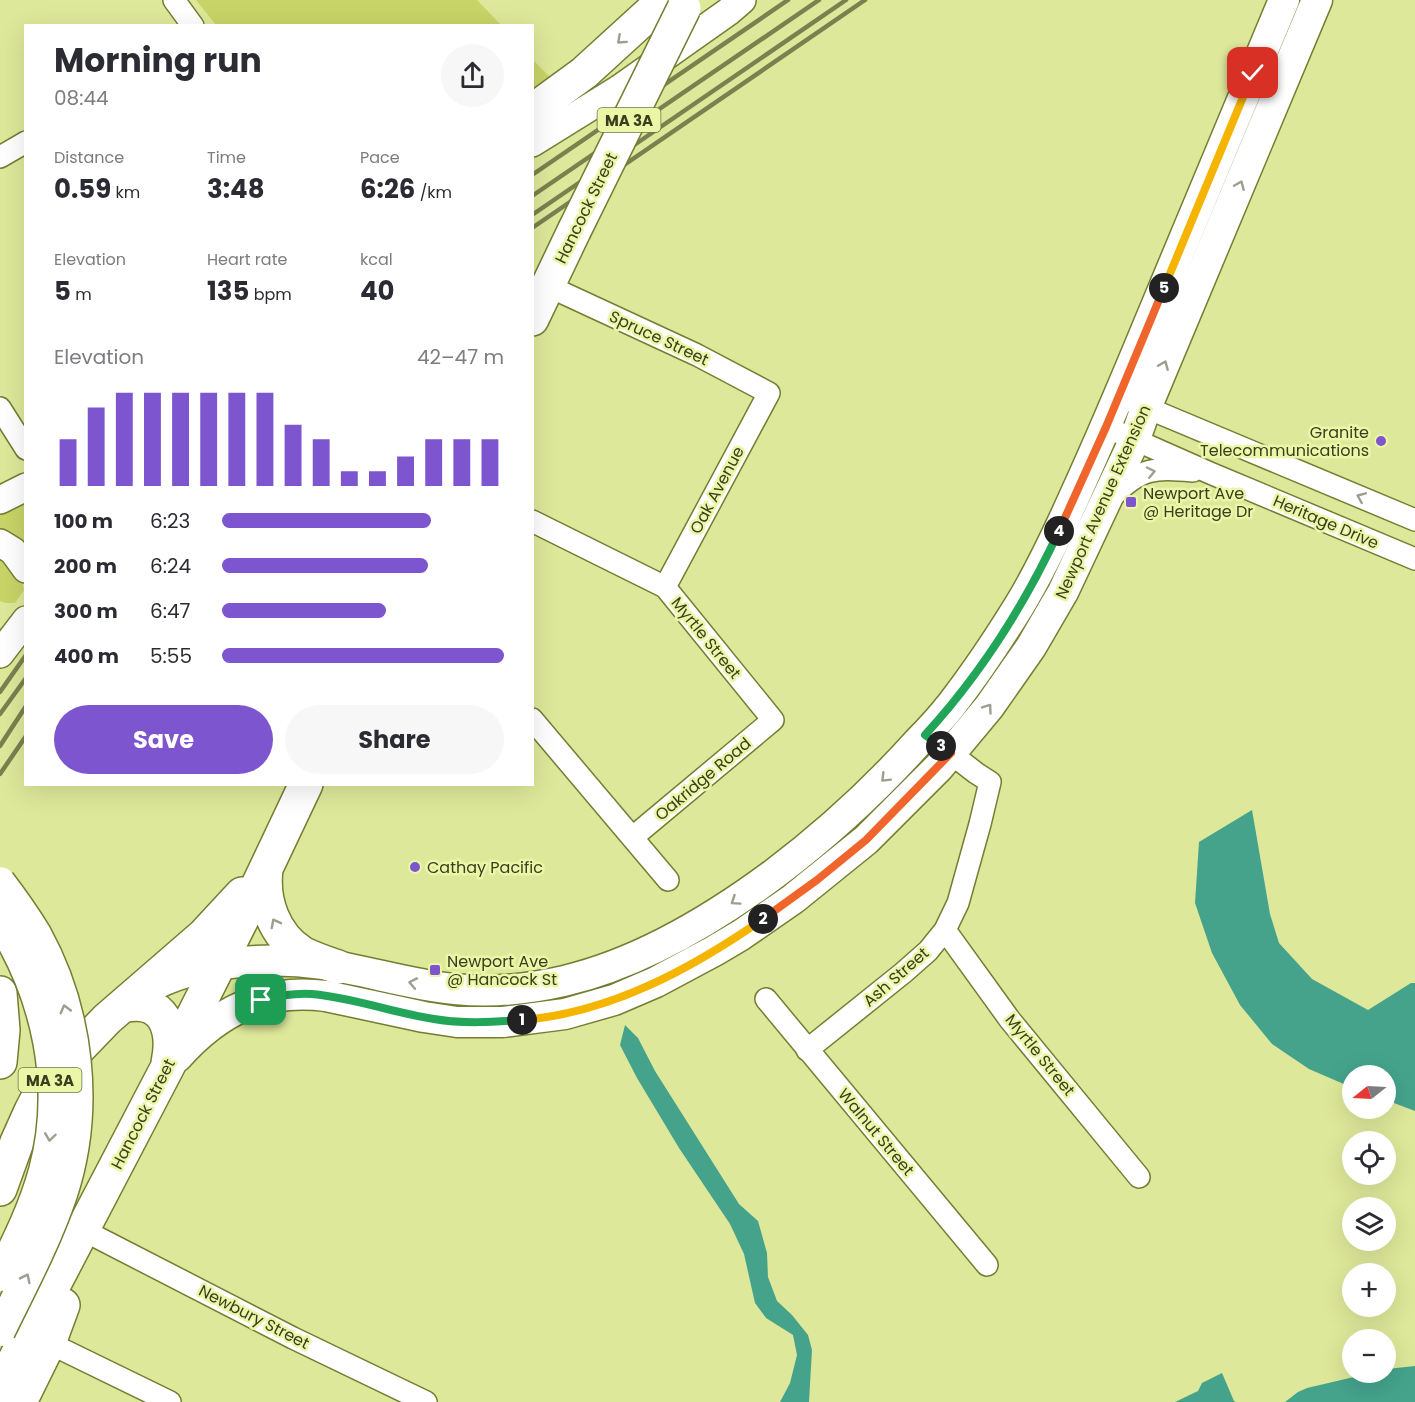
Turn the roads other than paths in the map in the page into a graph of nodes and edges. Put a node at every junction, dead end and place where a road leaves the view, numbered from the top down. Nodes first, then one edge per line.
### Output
1 (174, 0) edge
2 (741, 0) edge
3 (1284, 0) edge
4 (1317, 0) edge
5 (678, 3) edge
6 (192, 24) edge
7 (534, 110) edge
8 (534, 142) edge
9 (24, 143) edge
10 (0, 157) edge
11 (548, 286) junction
12 (534, 315) edge
13 (769, 393) joint
14 (1119, 396) junction
15 (0, 408) edge
16 (1146, 408) junction
17 (1106, 427) junction
18 (1135, 439) junction
19 (24, 446) edge
20 (1210, 473) junction
21 (24, 488) edge
22 (0, 500) edge
23 (1104, 505) junction
24 (1415, 520) edge
25 (534, 522) edge
26 (0, 543) edge
27 (1415, 559) edge
28 (24, 567) edge
29 (665, 587) junction
30 (24, 623) edge
31 (0, 654) edge
32 (534, 720) edge
33 (773, 720) joint
34 (925, 735) junction
35 (951, 753) junction
36 (305, 786) edge
37 (633, 837) junction
38 (281, 838) junction
39 (266, 869) junction
40 (668, 880) dead end
41 (0, 882) edge
42 (0, 921) edge
43 (945, 930) junction
44 (219, 965) junction
45 (338, 967) junction
46 (0, 993) edge
47 (766, 999) dead end
48 (129, 1001) junction
49 (807, 1050) junction
50 (0, 1062) edge
51 (167, 1068) junction
52 (37, 1098) junction
53 (0, 1144) edge
54 (1139, 1177) dead end
55 (0, 1189) edge
56 (83, 1230) junction
57 (987, 1265) dead end
58 (0, 1276) edge
59 (0, 1330) edge
60 (50, 1343) junction
61 (0, 1388) edge
62 (20, 1402) edge
63 (170, 1402) edge
64 (426, 1402) edge

1 - 6 street
2 - 8 street
3 - 14 main road, Newport Avenue Extension
16 -> 4 main road, Newport Avenue Extension
5 -> 7 main road
5 - 11 main road, Hancock Street / MA 3A, bridge
9 - 10 street
11 - 12 main road, Hancock Street / MA 3A
11 - 13 street, Spruce Street
13 - 29 street, Oak Avenue
14 - 16 street
14 - 17 main road, Newport Avenue Extension
15 - 19 street
16 - 18 main road, Newport Avenue Extension
24 -> 16 street
17 - 18 street, Heritage Drive
17 - 34 main road, Newport Avenue Extension
18 - 20 street, Heritage Drive
18 - 23 main road, Newport Avenue Extension
23 -> 20 street
20 - 27 street, Heritage Drive
21 - 22 street
35 -> 23 main road, Newport Avenue Extension
25 - 29 street, Myrtle Street
26 - 28 street
29 - 33 street, Myrtle Street
30 - 31 street
32 - 37 street
33 - 37 street, Oakridge Road
34 - 35 street
34 -> 45 main road, Newport Avenue Extension
35 - 43 street, Ash Street
35 - 51 main road, Newport Avenue Extension
36 - 38 main road, Hancock Street / MA 3A
37 - 40 street
38 - 39 main road, Hancock Street / MA 3A
38 - 48 main road, Hancock Street / MA 3A
39 - 44 main road, Hancock Street / MA 3A
45 -> 39 main road
59 -> 41 main road, bridge
42 -> 58 main road, bridge
43 - 49 street, Ash Street
43 - 54 street, Myrtle Street
44 - 45 main road, Newport Avenue Extension
44 - 48 main road, Newport Avenue Extension
44 - 51 main road, Hancock Street / MA 3A
46 - 50 main road
47 - 49 street, Walnut Street
48 - 51 main road
48 - 52 main road, Hancock Street / MA 3A
49 - 57 street, Walnut Street
51 - 56 main road, Hancock Street / MA 3A
52 - 53 main road
52 - 55 main road, Hancock Street / MA 3A
56 - 60 main road
56 - 61 main road, Hancock Street / MA 3A
56 - 64 street, Newbury Street
60 - 62 main road
60 - 63 street

